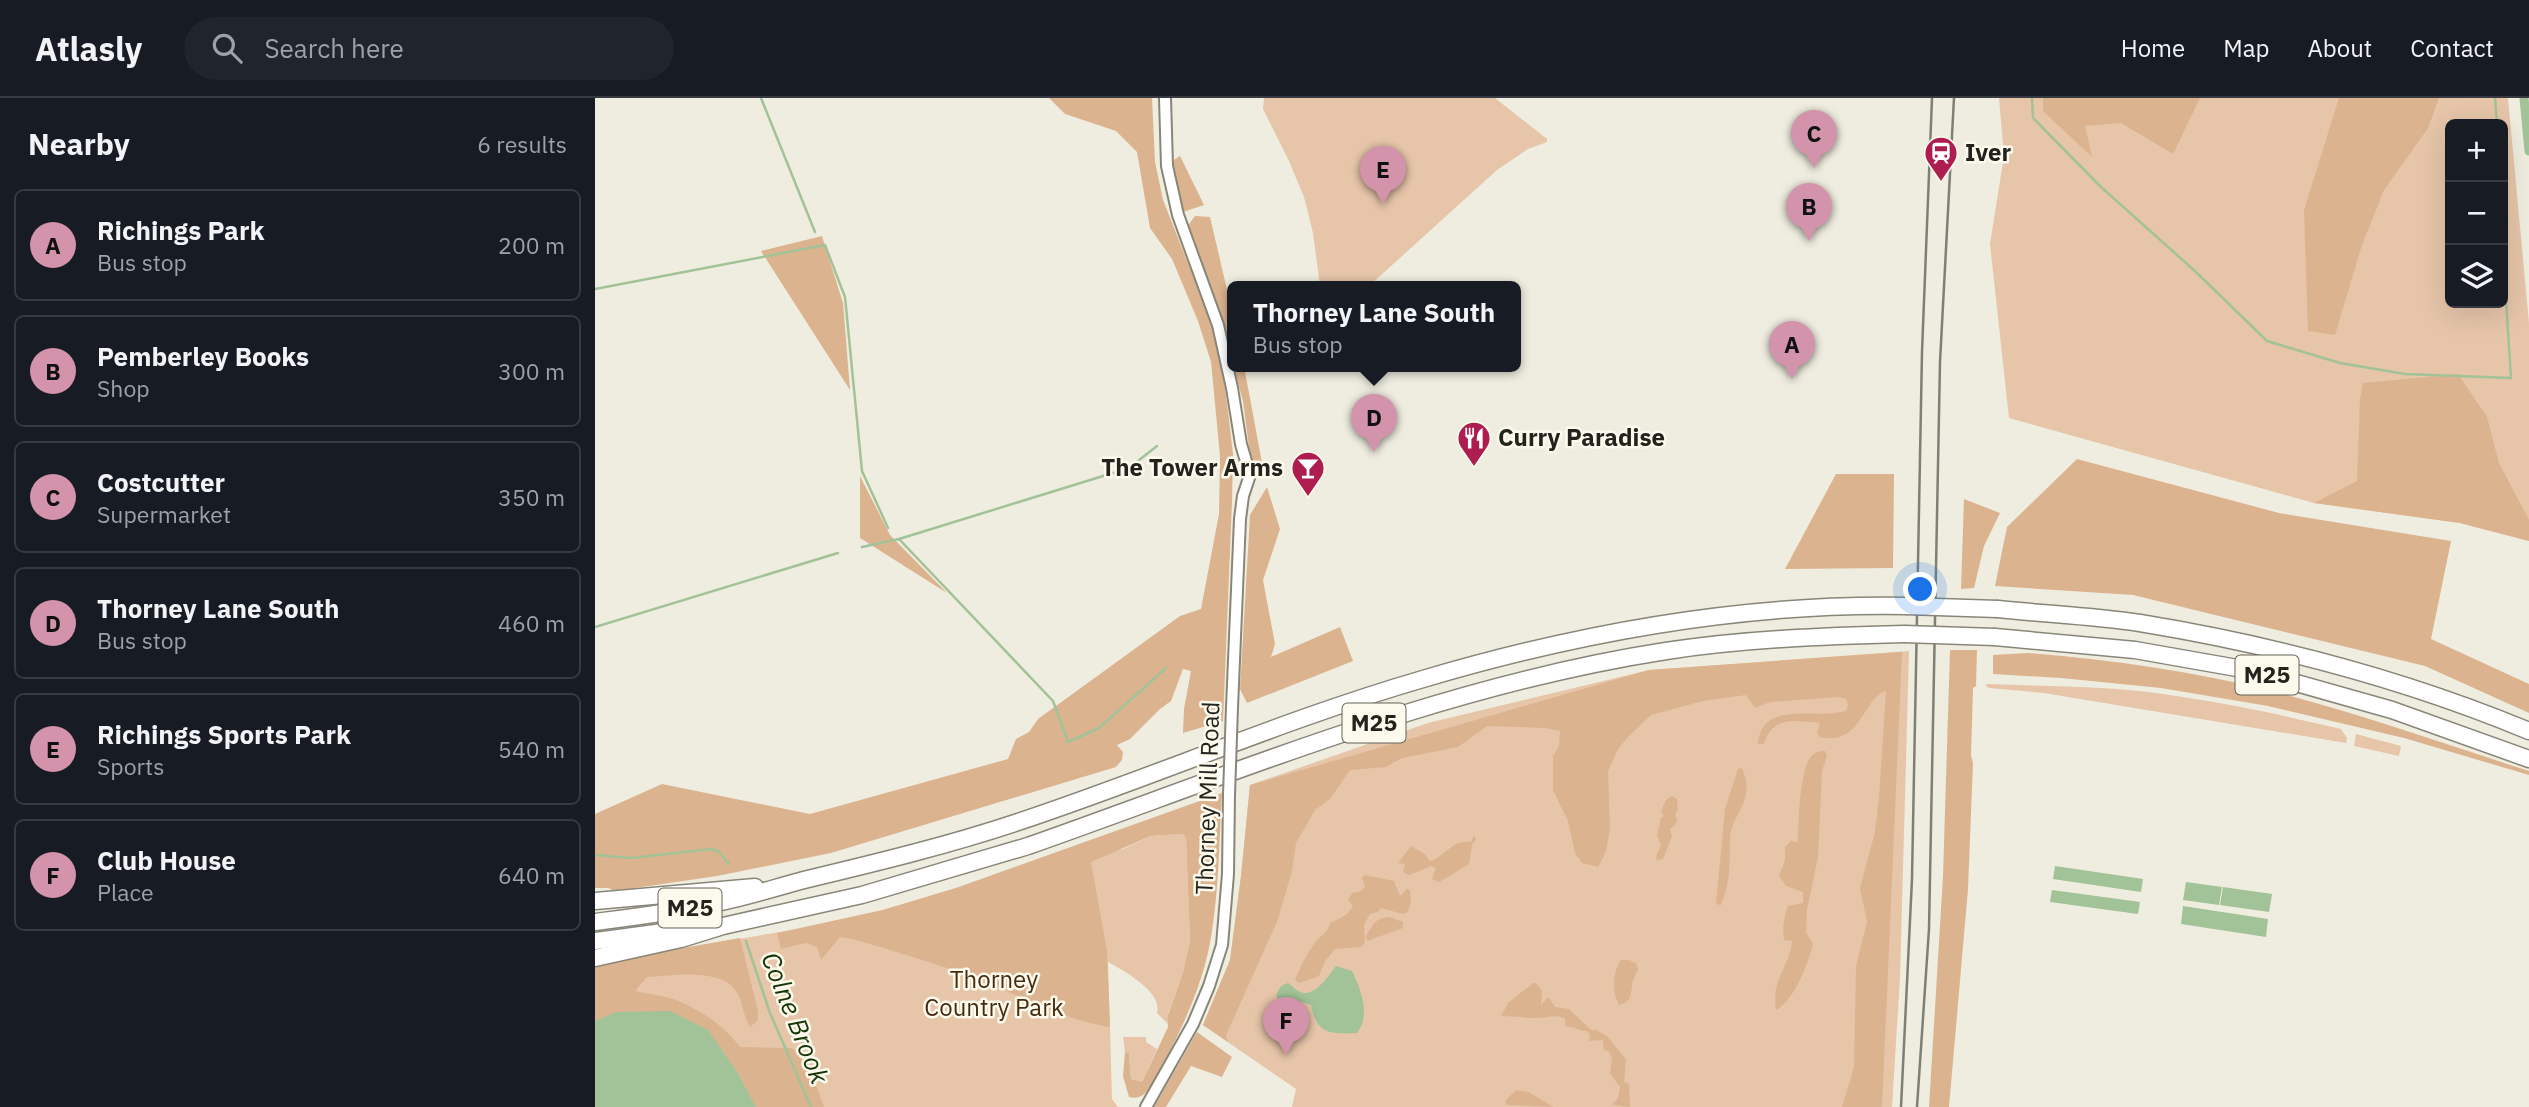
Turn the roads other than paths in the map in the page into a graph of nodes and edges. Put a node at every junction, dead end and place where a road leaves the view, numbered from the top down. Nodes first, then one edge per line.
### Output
1 (1165, 98) edge
2 (1227, 372) edge
3 (1227, 372) edge
4 (2529, 731) edge
5 (2529, 759) edge
6 (782, 886) junction
7 (595, 901) edge
8 (595, 922) edge
9 (723, 926) junction
10 (595, 941) edge
11 (595, 958) edge
12 (1146, 1107) edge

1 - 2 street, Thorney Mill Road, bridge
3 - 12 street, Thorney Mill Road, bridge
4 - 6 highway, M25, bridge
5 - 9 highway, M25, bridge
6 - 7 highway
6 - 8 highway, M25
9 - 10 highway, M25
9 - 11 highway

